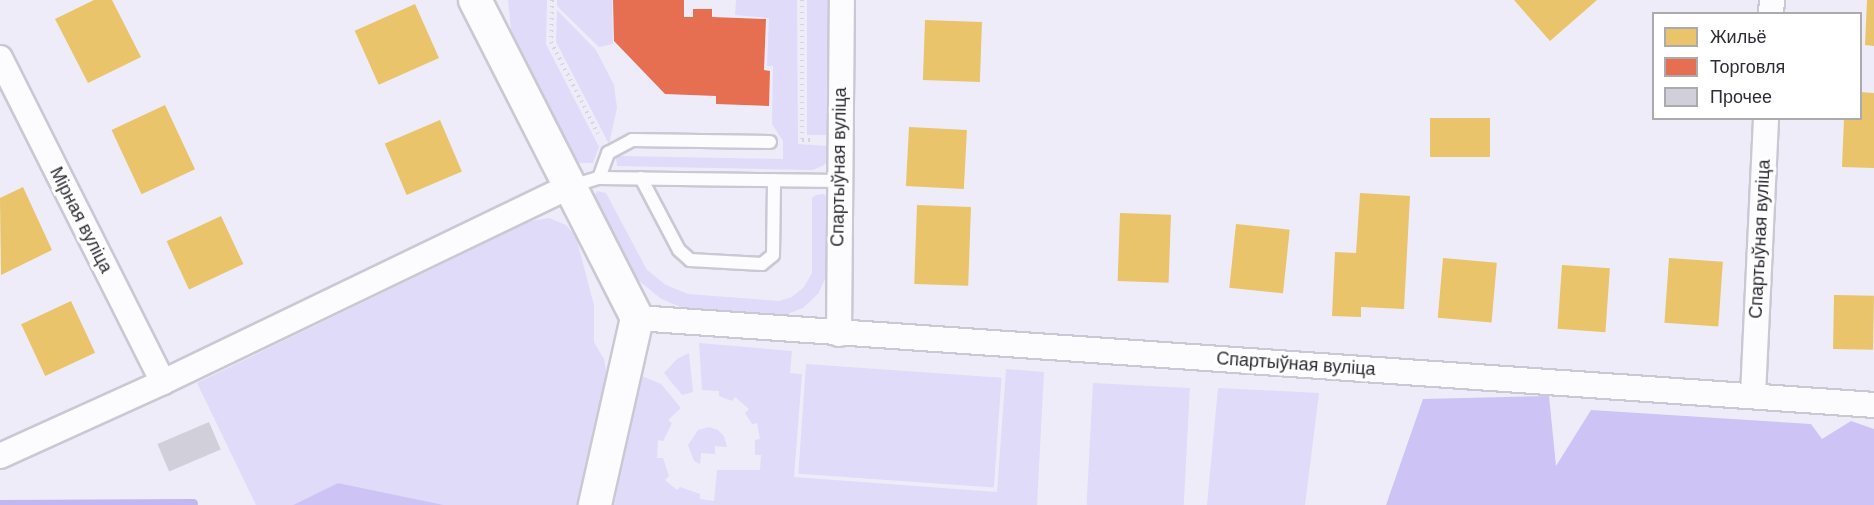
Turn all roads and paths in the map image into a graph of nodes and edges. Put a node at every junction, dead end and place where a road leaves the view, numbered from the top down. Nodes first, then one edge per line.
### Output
1 (475, 0) edge
2 (552, 0) edge
3 (802, 0) edge
4 (842, 0) edge
5 (0, 58) edge
6 (1766, 120) edge
7 (839, 141) junction
8 (771, 142) dead end
9 (608, 153) junction
10 (641, 178) junction
11 (774, 180) junction
12 (585, 182) junction
13 (838, 182) junction
14 (637, 318) junction
15 (839, 334) junction
16 (163, 382) junction
17 (1753, 395) junction
18 (1874, 405) edge
19 (0, 456) edge
20 (595, 505) edge

1 - 12 street
2 - 9 path
3 - 7 path
4 - 7 street, Спартыўная вуліца
5 - 16 street, Мірная вуліца
6 - 17 street, Спартыўная вуліца
7 - 13 street, Спартыўная вуліца
8 - 9 lane
9 - 12 lane
10 - 11 lane
10 - 11 lane
10 - 12 lane
11 - 13 lane
12 - 14 street
12 - 16 street
13 - 15 street, Спартыўная вуліца
14 - 15 street, Спартыўная вуліца
14 - 20 street
15 - 17 street, Спартыўная вуліца
16 - 19 street
17 - 18 street, Спартыўная вуліца

